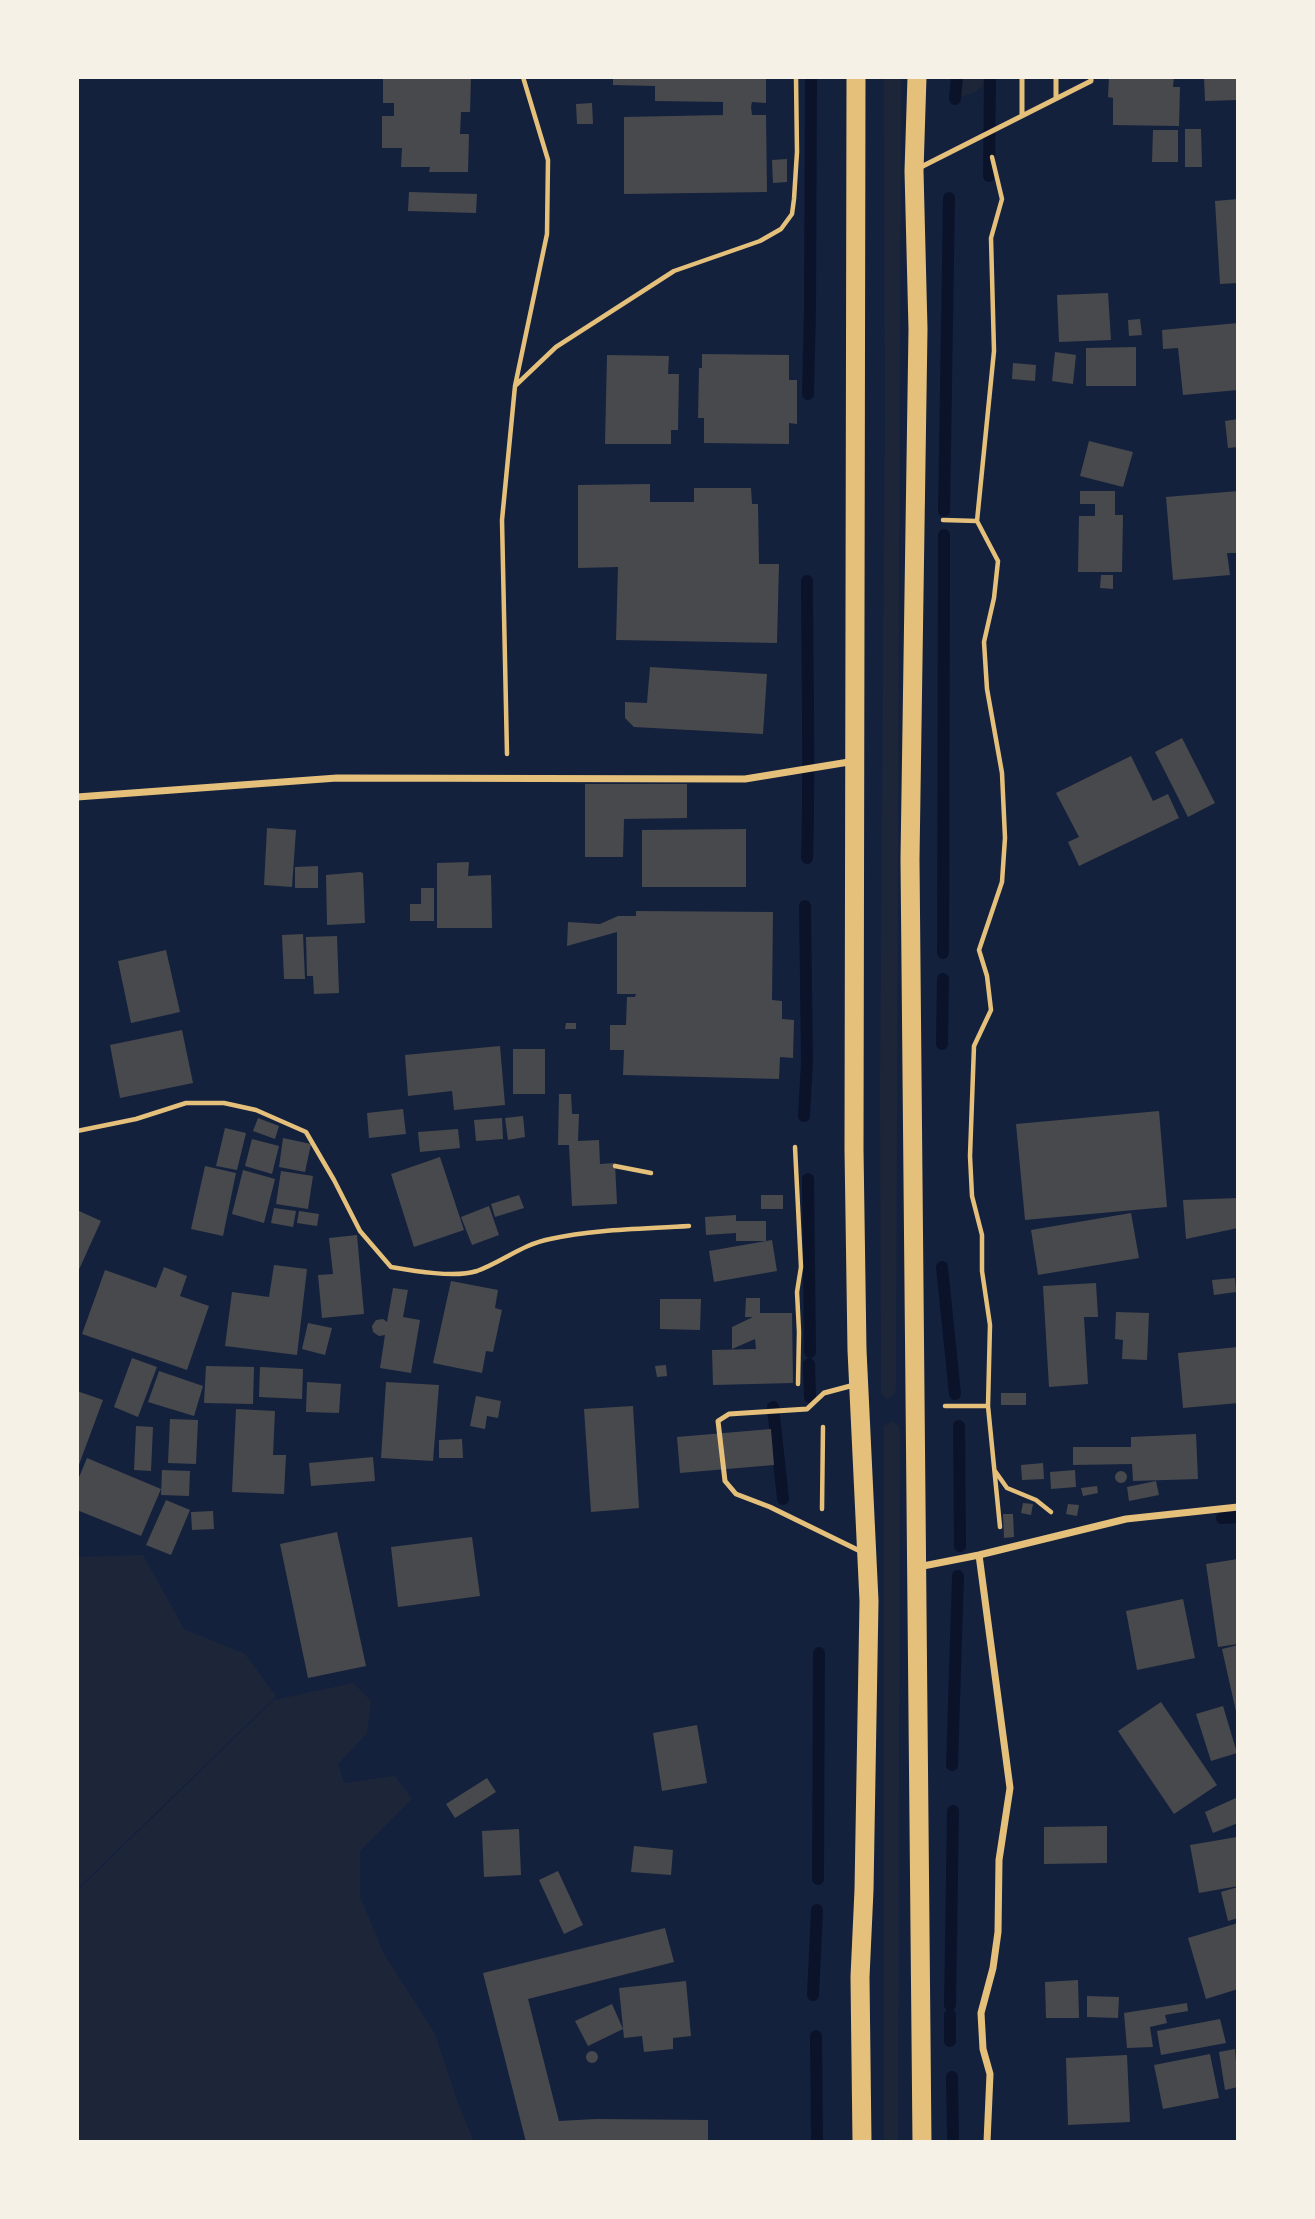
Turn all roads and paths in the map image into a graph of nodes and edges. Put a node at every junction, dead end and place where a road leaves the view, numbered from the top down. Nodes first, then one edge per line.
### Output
1 (523, 77) edge
2 (796, 77) edge
3 (856, 77) edge
4 (917, 77) edge
5 (1022, 77) edge
6 (1056, 77) edge
7 (1091, 77) edge
8 (1056, 98) junction
9 (1022, 114) junction
10 (991, 152) dead end
11 (914, 171) junction
12 (515, 386) junction
13 (855, 760) junction
14 (507, 777) junction
15 (77, 796) edge
16 (77, 1131) edge
17 (795, 1147) dead end
18 (615, 1166) dead end
19 (652, 1173) dead end
20 (689, 1226) dead end
21 (859, 1383) junction
22 (797, 1409) junction
23 (823, 1418) dead end
24 (994, 1470) junction
25 (1238, 1507) edge
26 (822, 1532) junction
27 (1064, 1534) junction
28 (1002, 1549) junction
29 (868, 1555) junction
30 (979, 1555) junction
31 (917, 1567) junction
32 (862, 2142) edge
33 (922, 2142) edge
34 (987, 2142) edge

1 - 12 path
2 - 12 path
3 - 13 highway
4 - 11 highway
5 - 9 lane
6 - 8 lane
7 - 8 lane
8 - 9 lane
9 - 11 lane
10 - 24 path
11 - 31 highway
12 - 14 path
13 - 14 street
13 - 21 highway
14 - 15 street
16 - 20 path
17 - 22 path
18 - 19 path
21 - 22 lane
21 - 29 highway
22 - 26 lane
23 - 26 path
24 - 27 path
24 - 28 path
25 - 27 street
26 - 29 lane
27 - 28 street
28 - 30 street
29 - 32 highway
30 - 31 street
30 - 34 street
31 - 33 highway

